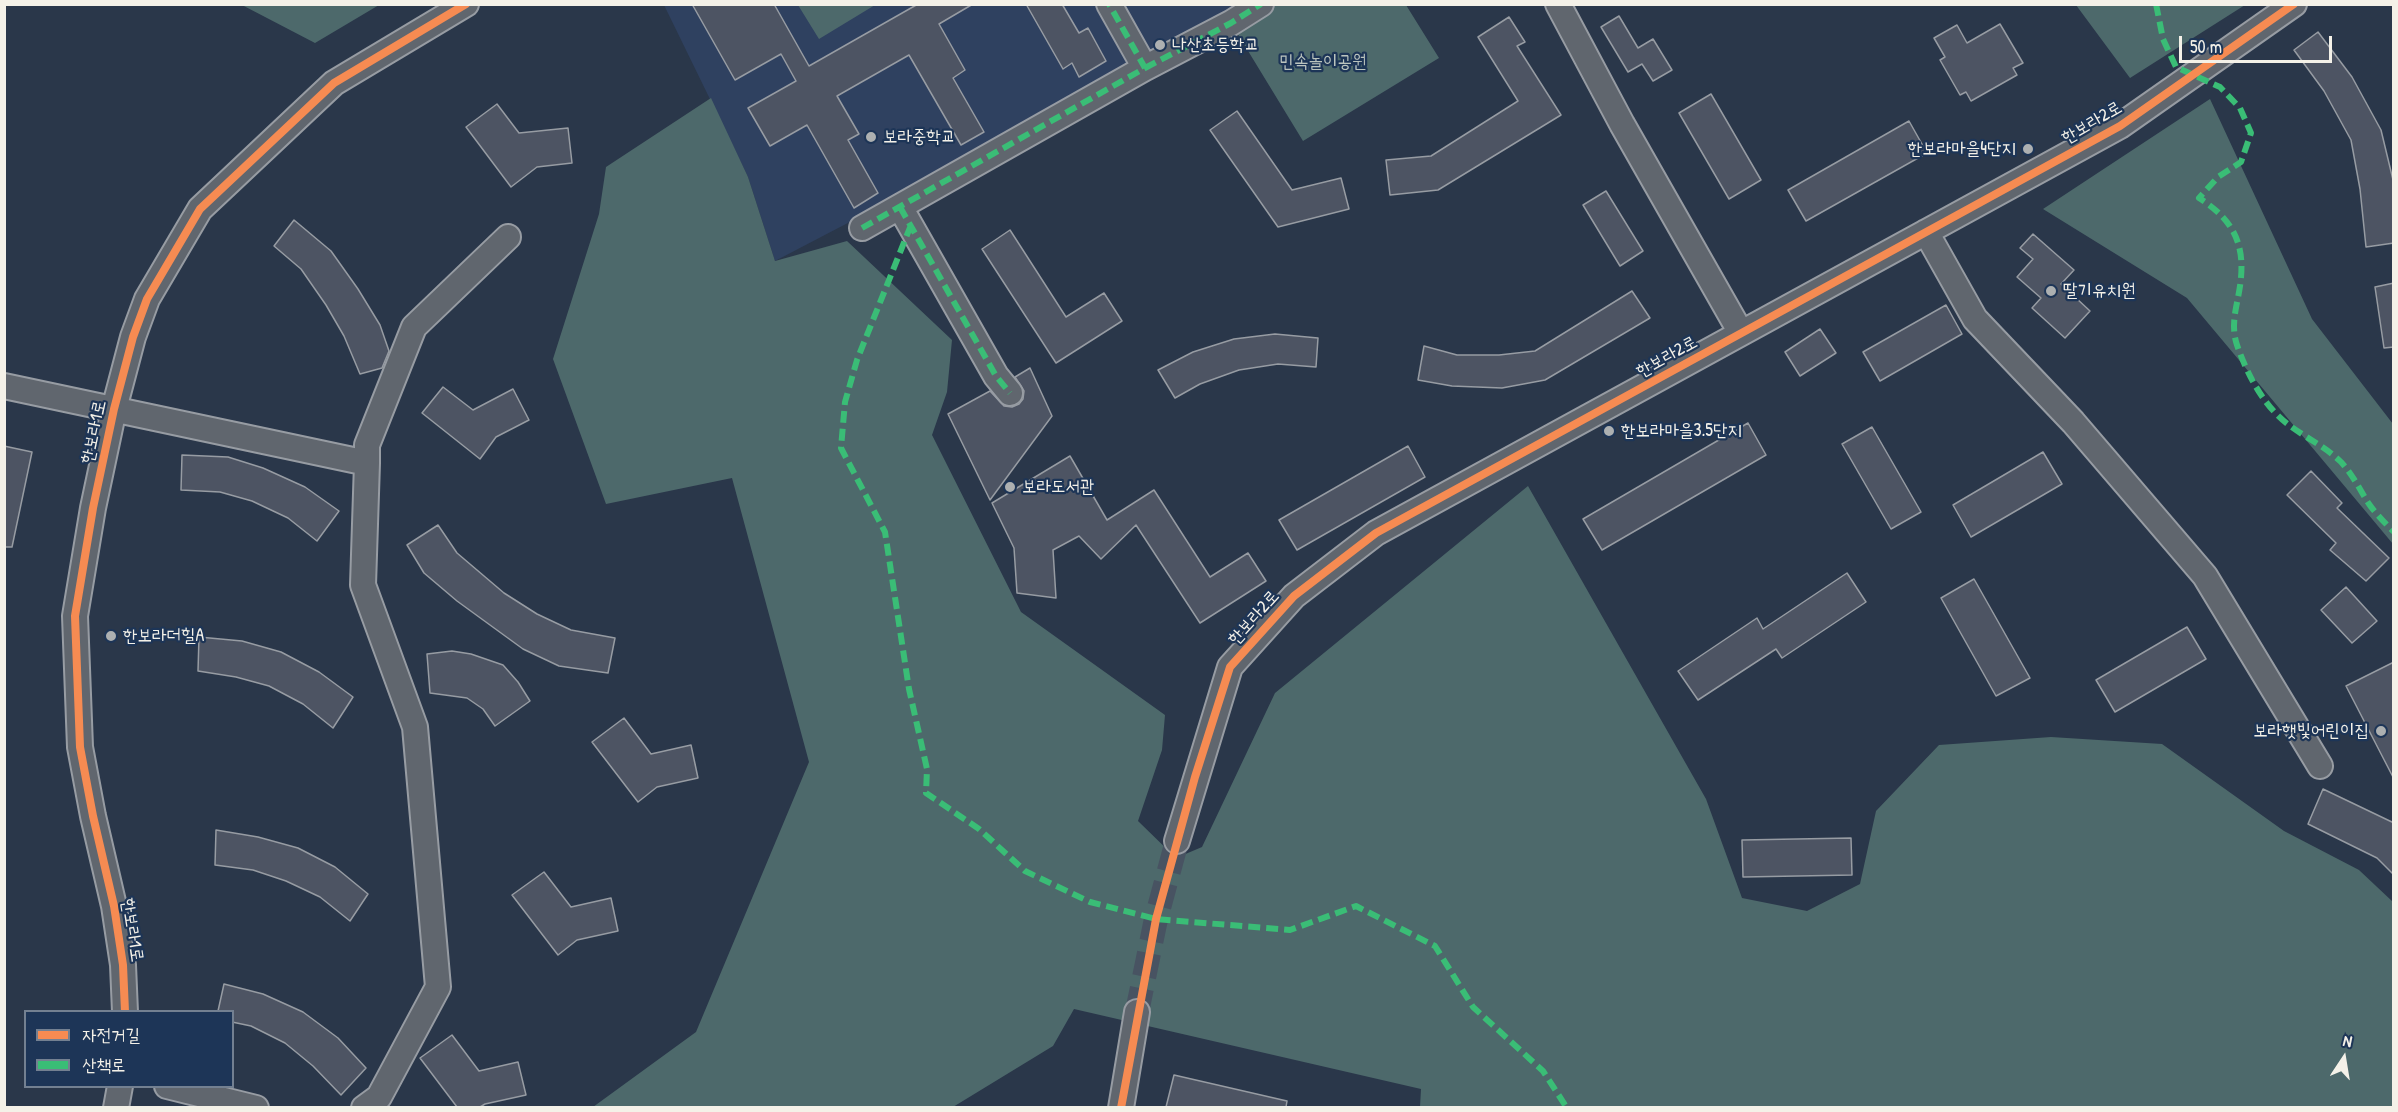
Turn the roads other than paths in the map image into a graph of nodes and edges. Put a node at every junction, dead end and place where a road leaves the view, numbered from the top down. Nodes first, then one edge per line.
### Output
1 (466, 4) edge
2 (1108, 4) edge
3 (1261, 4) edge
4 (1558, 4) edge
5 (2294, 4) edge
6 (1145, 68) junction
7 (900, 207) junction
8 (862, 228) dead end
9 (1926, 232) junction
10 (508, 237) dead end
11 (1741, 333) junction
12 (4, 386) edge
13 (1010, 393) dead end
14 (114, 409) junction
15 (367, 463) junction
16 (2320, 766) dead end
17 (1177, 841) tunnel mouth
18 (125, 1010) edge
19 (1137, 1012) tunnel mouth
20 (120, 1088) edge
21 (175, 1088) edge
22 (116, 1107) edge
23 (256, 1107) edge
24 (364, 1107) edge
25 (1121, 1107) edge

1 - 14 street, 한보라1로
2 - 6 street
3 - 6 street
4 - 11 street
5 - 9 street, 한보라2로
6 - 7 street
7 - 8 street
7 - 13 street
9 - 11 street, 한보라2로
9 - 16 street
10 - 15 street
11 - 17 street, 한보라2로
12 - 14 street
14 - 15 street
14 - 18 street, 한보라1로
15 - 24 street
19 - 25 street
20 - 22 street
21 - 23 street

